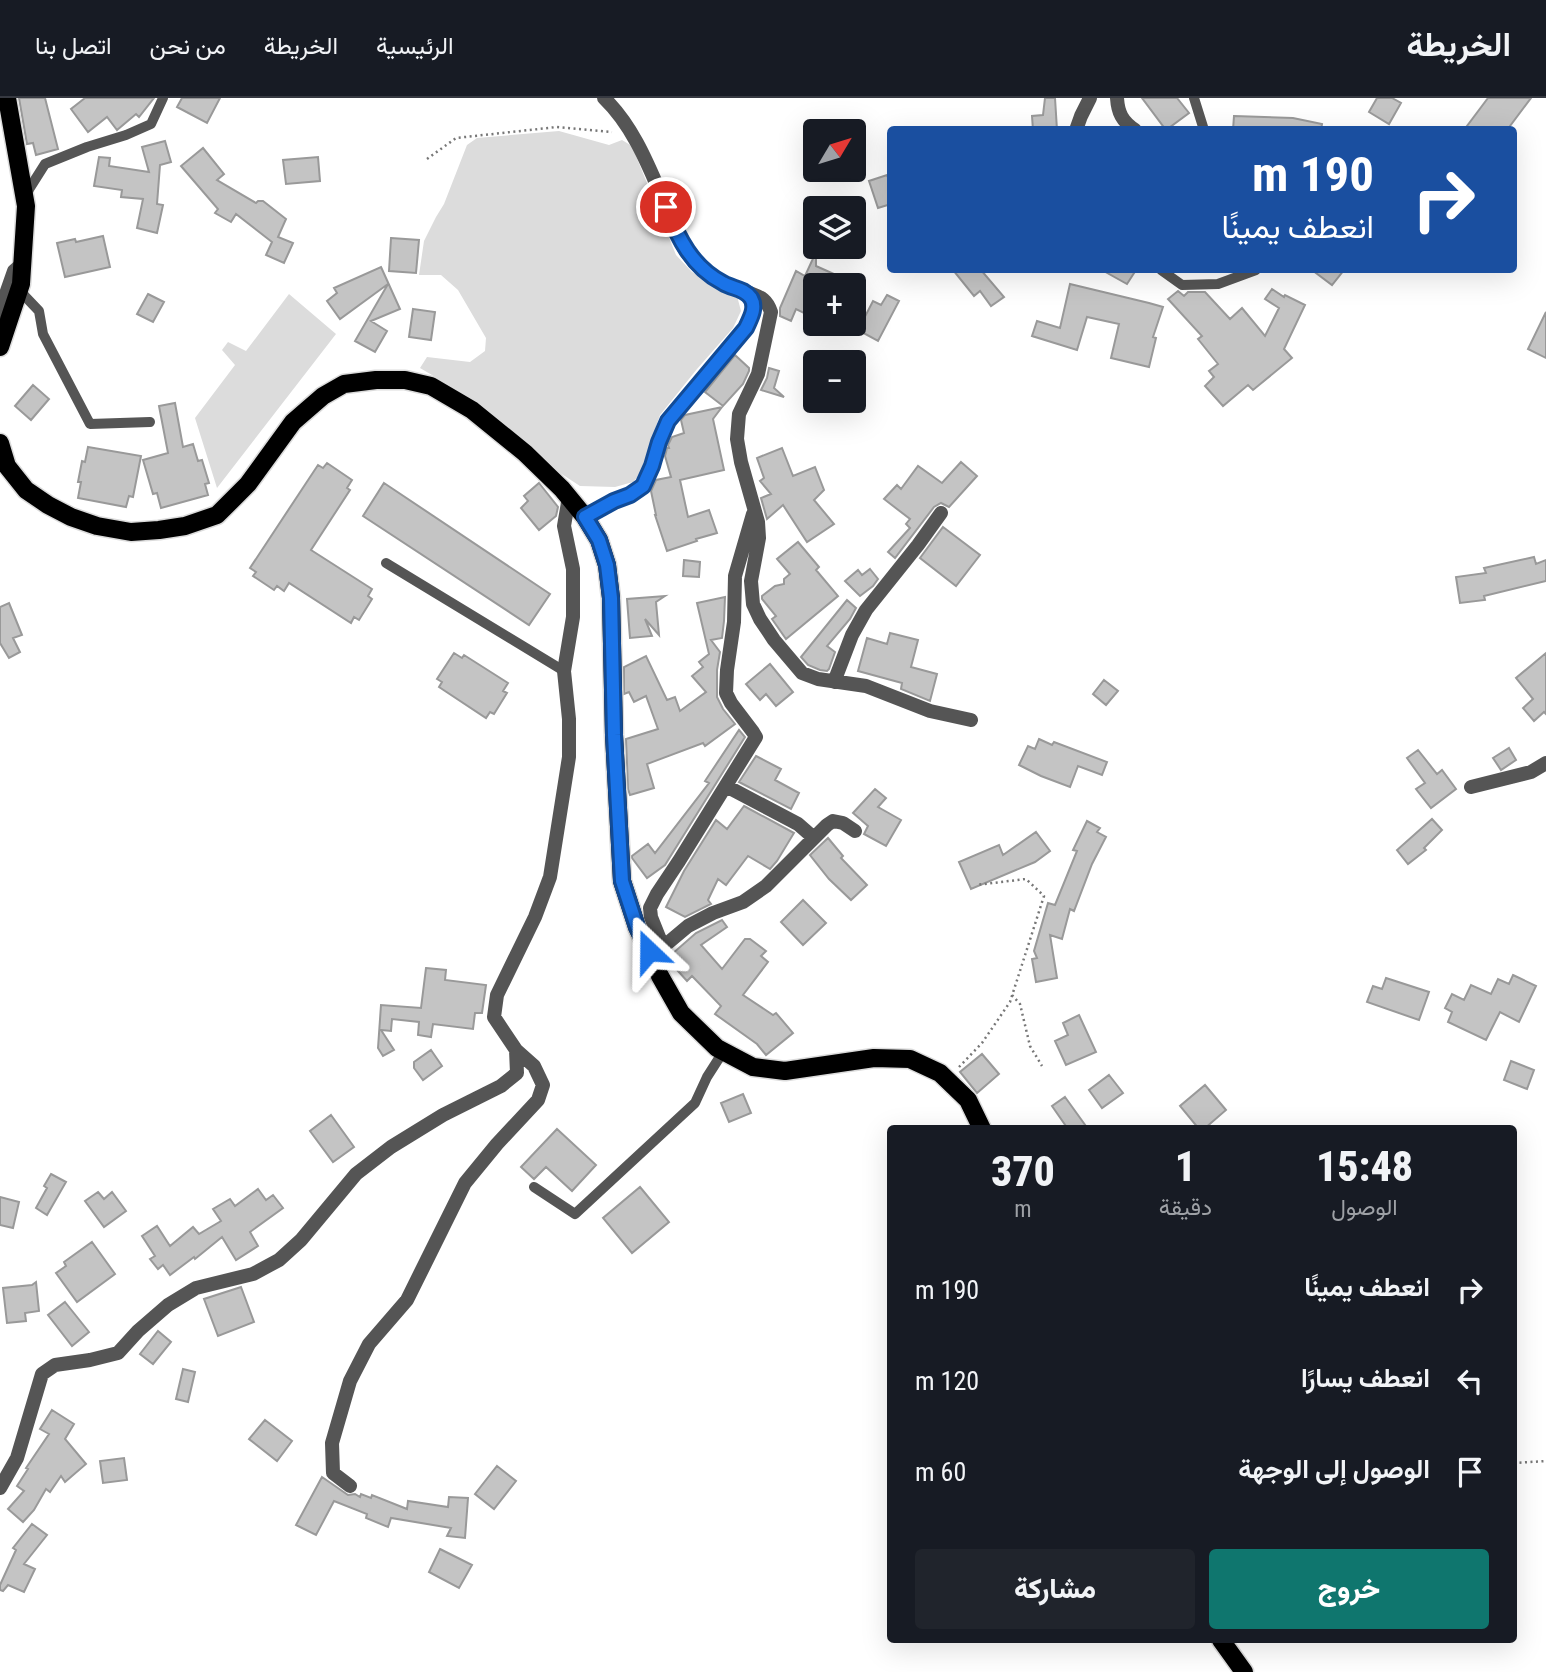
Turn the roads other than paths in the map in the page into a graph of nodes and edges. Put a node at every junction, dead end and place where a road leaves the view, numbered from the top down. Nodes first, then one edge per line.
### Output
1 (6, 98) edge
2 (163, 98) edge
3 (604, 98) edge
4 (1090, 98) edge
5 (1117, 98) edge
6 (1194, 98) edge
7 (1077, 126) edge
8 (1129, 126) edge
9 (1202, 126) edge
10 (24, 197) junction
11 (22, 264) junction
12 (1165, 273) edge
13 (1248, 273) edge
14 (19, 290) junction
15 (745, 291) junction
16 (0, 312) edge
17 (0, 347) edge
18 (150, 422) dead end
19 (0, 443) edge
20 (569, 497) junction
21 (754, 509) junction
22 (942, 513) dead end
23 (585, 517) junction
24 (386, 564) dead end
25 (564, 671) junction
26 (834, 681) junction
27 (971, 720) dead end
28 (1546, 763) edge
29 (726, 786) junction
30 (1471, 787) dead end
31 (855, 831) dead end
32 (814, 838) junction
33 (663, 947) junction
34 (660, 976) junction
35 (516, 1050) junction
36 (723, 1052) junction
37 (980, 1125) edge
38 (534, 1187) dead end
39 (350, 1486) dead end
40 (0, 1488) edge
41 (1223, 1643) edge
42 (1244, 1672) edge

1 - 10 main road
2 - 10 lane
3 - 15 street
4 - 7 street
5 - 8 street
6 - 9 lane
10 - 11 main road
11 - 14 main road
11 - 16 street
12 - 13 lane
14 - 17 main road
14 - 18 lane
15 - 21 street
15 - 23 street
19 - 20 main road
20 - 23 main road
20 - 25 street
21 - 26 street
21 - 29 street
22 - 26 street
23 - 34 main road
24 - 25 lane
25 - 35 street
26 - 27 street
28 - 30 street
29 - 32 street
29 - 33 street
31 - 32 street
32 - 33 street
33 - 34 street
34 - 36 main road
35 - 39 street
35 - 40 street
36 - 37 main road
36 - 38 lane
41 - 42 main road

